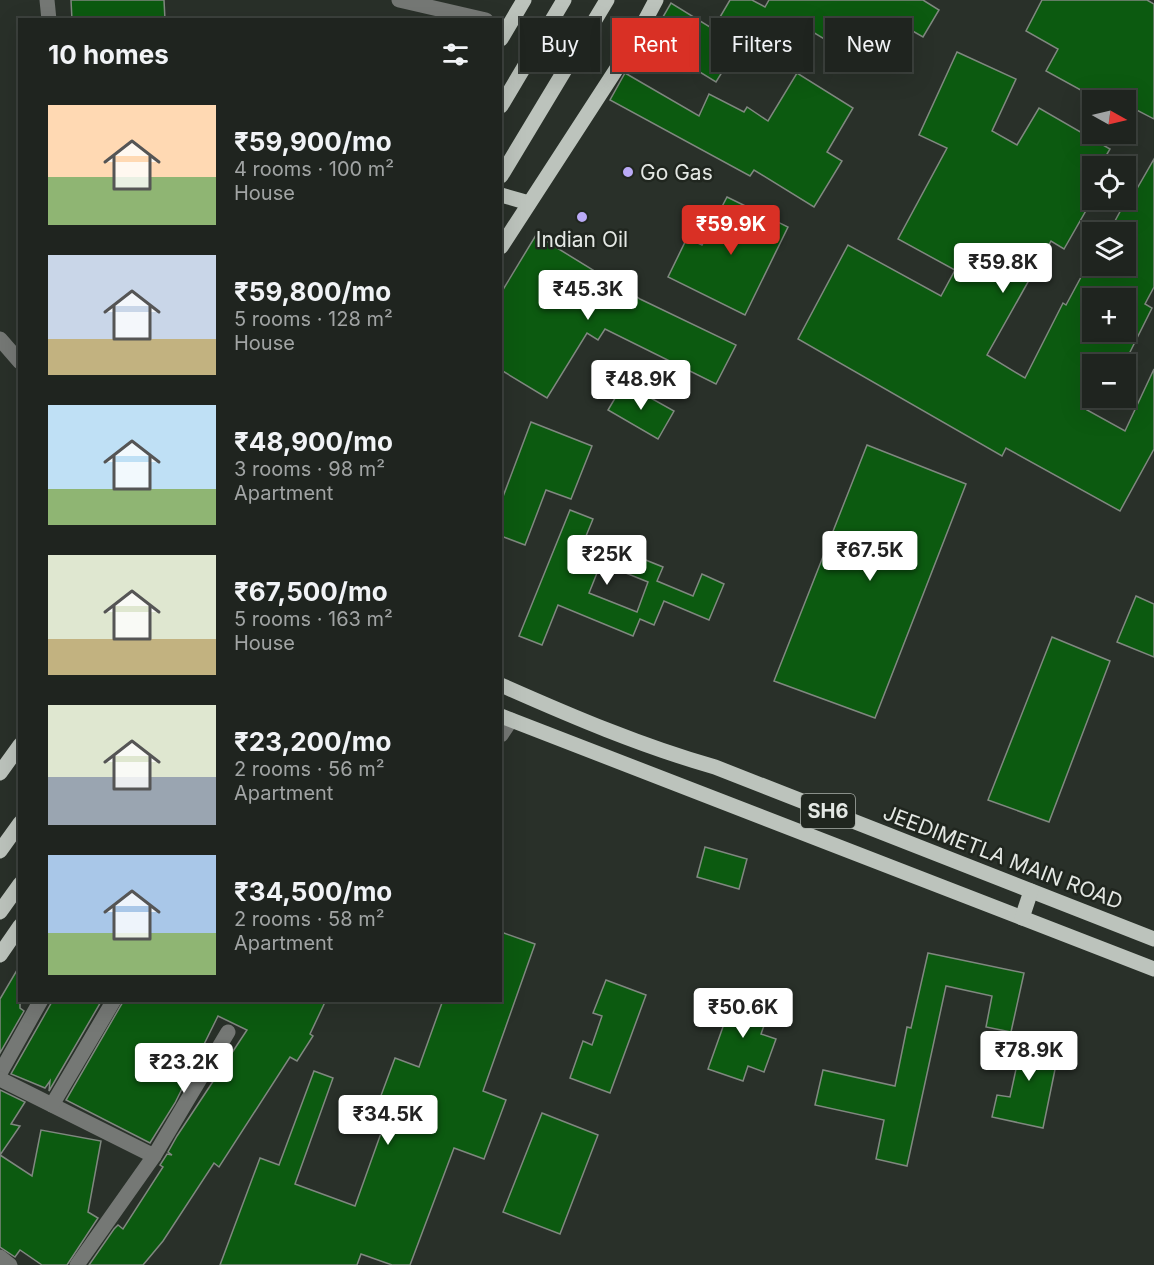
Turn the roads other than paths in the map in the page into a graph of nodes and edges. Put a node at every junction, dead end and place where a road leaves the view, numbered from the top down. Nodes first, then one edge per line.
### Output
1 (47, 0) edge
2 (399, 0) edge
3 (524, 0) edge
4 (564, 0) edge
5 (607, 0) edge
6 (656, 0) edge
7 (49, 18) edge
8 (477, 18) edge
9 (506, 24) edge
10 (502, 104) edge
11 (502, 174) edge
12 (502, 195) edge
13 (529, 203) junction
14 (502, 245) edge
15 (0, 339) edge
16 (18, 360) edge
17 (502, 685) edge
18 (506, 718) edge
19 (18, 747) edge
20 (2, 767) edge
21 (18, 826) edge
22 (0, 851) edge
23 (18, 887) edge
24 (1031, 891) junction
25 (0, 912) edge
26 (1022, 918) junction
27 (18, 929) edge
28 (1154, 939) edge
29 (0, 955) edge
30 (1154, 969) edge
31 (40, 1002) edge
32 (113, 1002) edge
33 (228, 1032) dead end
34 (0, 1073) edge
35 (0, 1079) edge
36 (52, 1106) junction
37 (154, 1156) junction
38 (0, 1257) edge
39 (10, 1265) edge
40 (77, 1265) edge

1 - 7 street
2 - 8 street
3 - 9 main road
4 - 10 main road
5 - 11 main road
6 - 13 main road
12 - 13 main road
13 - 14 main road
15 - 16 street
17 - 24 main road, JEEDIMETLA MAIN ROAD / SH6
18 - 26 main road, SH6
19 - 20 main road
21 - 22 main road
23 - 25 main road
24 - 26 main road
24 - 28 main road, JEEDIMETLA MAIN ROAD / SH6
26 - 30 main road, SH6
27 - 29 main road
31 - 34 street
32 - 36 street
33 - 37 street
35 - 36 street
36 - 37 street
37 - 40 street
38 - 39 street

